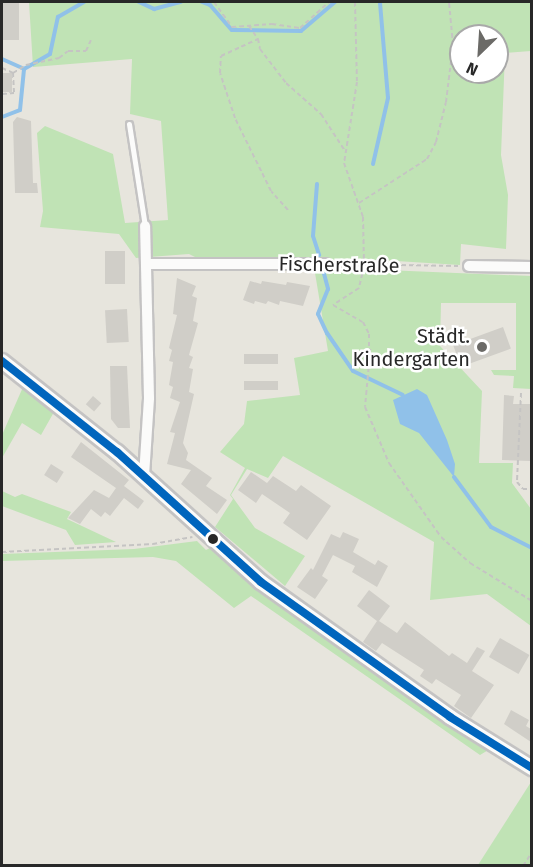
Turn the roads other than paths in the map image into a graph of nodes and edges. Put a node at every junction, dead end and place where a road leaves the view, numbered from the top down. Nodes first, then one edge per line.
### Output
1 (129, 124) dead end
2 (145, 225) joint
3 (146, 264) junction
4 (325, 264) road end
5 (469, 266) road end
6 (531, 267) edge
7 (2, 361) edge
8 (144, 476) junction
9 (531, 768) edge

1 - 2 lane
2 - 3 street
3 - 4 street, Fischerstraße
3 - 8 street
5 - 6 street
7 - 8 street
8 - 9 street

